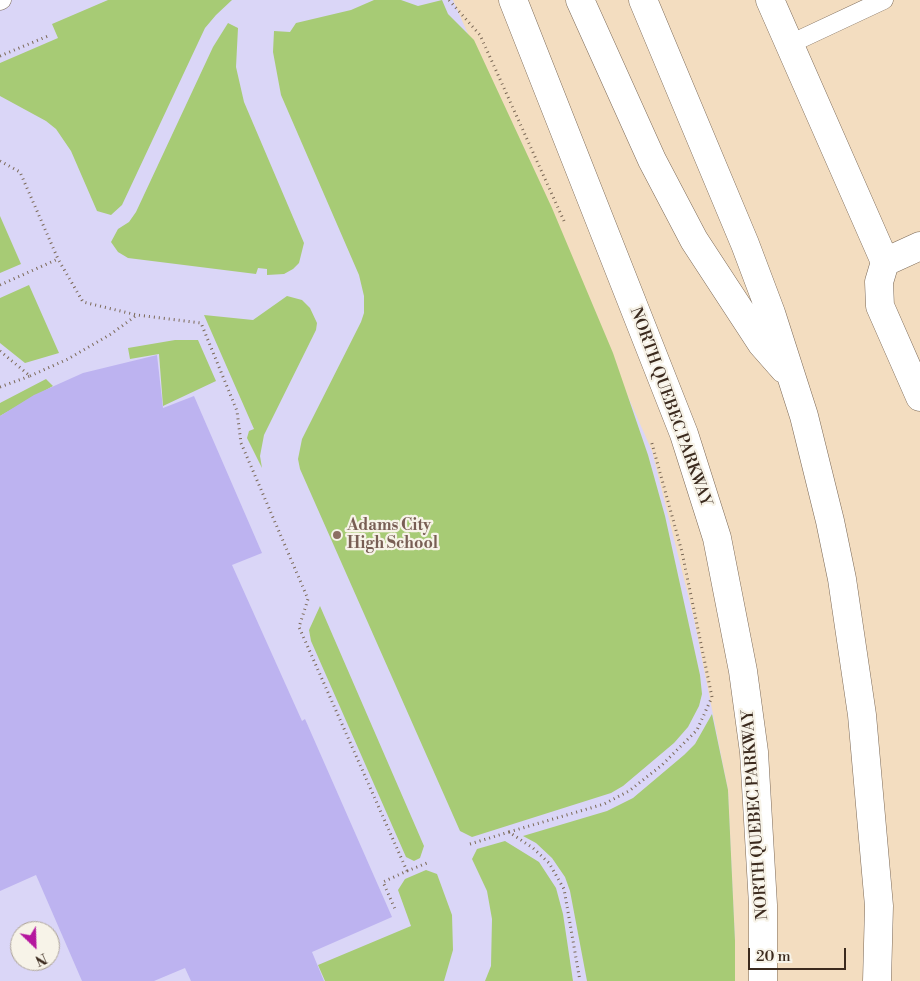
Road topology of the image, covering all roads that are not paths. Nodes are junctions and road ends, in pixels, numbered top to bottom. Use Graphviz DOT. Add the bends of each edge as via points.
graph roads {
  1 [pos="513,0"];
  2 [pos="580,0"];
  3 [pos="643,0"];
  4 [pos="770,0"];
  5 [pos="884,0"];
  6 [pos="790,44"];
  7 [pos="920,246"];
  8 [pos="885,262"];
  9 [pos="793,380"];
  10 [pos="920,397"];
  11 [pos="763,981"];
  12 [pos="877,981"];
  1 -- 11 [label="main road, NORTH QUEBEC PARKWAY" via="684,434 717,538 741,662 754,752 763,905"];
  2 -- 9 [label="main road" via="652,160 694,240 762,344"];
  3 -- 9 [label="main road" via="745,244"];
  4 -- 6 [label="main road"];
  5 -- 6 [label="lane"];
  6 -- 8 [label="main road"];
  7 -- 8 [label="main road"];
  8 -- 10 [label="main road" via="879,282 880,306"];
  9 -- 12 [label="main road" via="842,579 862,715 878,906"];
}
